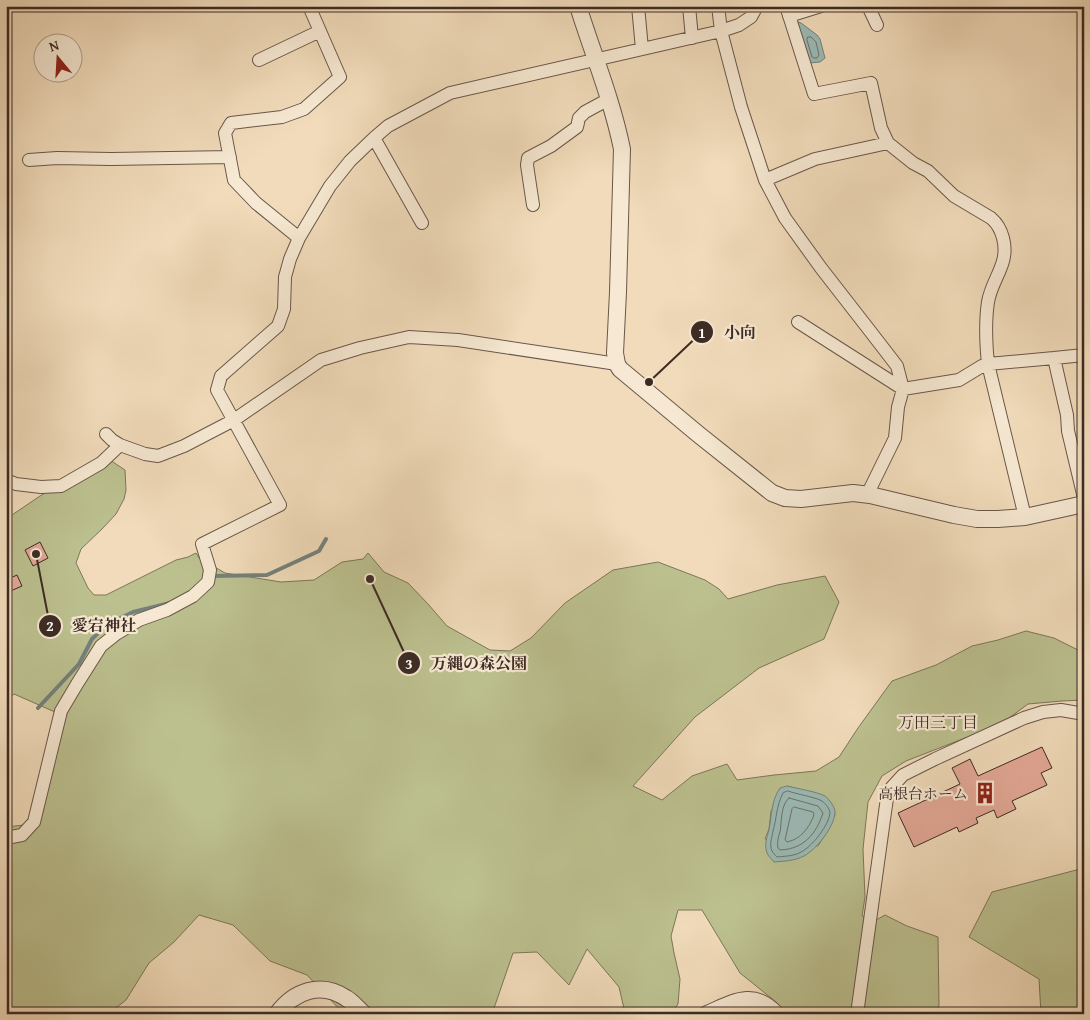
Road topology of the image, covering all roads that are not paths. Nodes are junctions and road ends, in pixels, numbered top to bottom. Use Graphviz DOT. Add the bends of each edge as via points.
graph roads {
  1 [pos="309,6"];
  2 [pos="578,6"];
  3 [pos="638,6"];
  4 [pos="689,6"];
  5 [pos="718,6"];
  6 [pos="757,6"];
  7 [pos="820,6"];
  8 [pos="868,6"];
  9 [pos="788,11"];
  10 [pos="877,25"];
  11 [pos="721,30"];
  12 [pos="320,31"];
  13 [pos="692,38"];
  14 [pos="642,49"];
  15 [pos="596,59"];
  16 [pos="259,60"];
  17 [pos="609,99"];
  18 [pos="374,138"];
  19 [pos="888,143"];
  20 [pos="230,157"];
  21 [pos="29,160"];
  22 [pos="765,180"];
  23 [pos="533,204"];
  24 [pos="422,223"];
  25 [pos="299,238"];
  26 [pos="798,322"];
  27 [pos="1084,355"];
  28 [pos="1054,358"];
  29 [pos="617,364"];
  30 [pos="988,364"];
  31 [pos="903,389"];
  32 [pos="234,420"];
  33 [pos="106,434"];
  34 [pos="120,445"];
  35 [pos="6,480"];
  36 [pos="870,494"];
  37 [pos="1084,498"];
  38 [pos="1084,504"];
  39 [pos="1025,517"];
  40 [pos="1084,714"];
  41 [pos="6,838"];
  42 [pos="277,1014"];
  43 [pos="364,1014"];
  44 [pos="706,1014"];
  45 [pos="776,1014"];
  46 [pos="857,1014"];
  1 -- 12 [label="street"];
  2 -- 15 [label="street"];
  3 -- 14 [label="street"];
  4 -- 13 [label="street"];
  5 -- 11 [label="street"];
  6 -- 11 [label="street" via="751,17 739,25"];
  7 -- 9 [label="street"];
  8 -- 10 [label="street"];
  9 -- 19 [label="street" via="814,94 871,84 881,128"];
  11 -- 13 [label="street"];
  11 -- 22 [label="street"];
  12 -- 16 [label="street"];
  12 -- 20 [label="street" via="340,77 304,109 282,117 231,123 225,133"];
  13 -- 14 [label="street"];
  14 -- 15 [label="street"];
  15 -- 17 [label="street"];
  15 -- 18 [label="street" via="450,93 388,126"];
  17 -- 23 [label="street" via="585,112 576,127 551,146 528,158 526,165"];
  17 -- 29 [label="street" via="622,149"];
  18 -- 24 [label="street"];
  18 -- 25 [label="street" via="330,186"];
  19 -- 22 [label="street" via="815,159"];
  19 -- 30 [label="street" via="928,171 954,196 991,218 1002,233 1006,252 988,299 986,315"];
  20 -- 21 [label="street"];
  20 -- 25 [label="street" via="234,180 256,203"];
  22 -- 31 [label="street" via="785,218 820,268 897,366"];
  25 -- 32 [label="street" via="285,277 284,310 278,326 221,376 217,390"];
  26 -- 31 [label="street"];
  27 -- 28 [label="street"];
  28 -- 30 [label="street"];
  28 -- 37 [label="street"];
  29 -- 32 [label="street" via="458,340 409,337 321,360"];
  29 -- 36 [label="street" via="772,493 801,499"];
  30 -- 31 [label="street" via="959,380"];
  30 -- 39 [label="street"];
  31 -- 36 [label="street" via="895,438"];
  32 -- 34 [label="street" via="158,456"];
  32 -- 41 [label="street" via="280,505 202,544 210,570 208,582 193,596 139,620 101,646 61,711 34,822 22,835"];
  33 -- 34 [label="street"];
  34 -- 35 [label="street" via="101,463 61,486 41,487"];
  36 -- 39 [label="street" via="977,519"];
  38 -- 39 [label="street"];
  40 -- 46 [label="street" via="1061,710 1024,718 935,758 903,775 892,787 887,798"];
  42 -- 43 [label="street" via="289,1000 314,990 333,991"];
  44 -- 45 [label="street" via="747,999 760,1000"];
}
